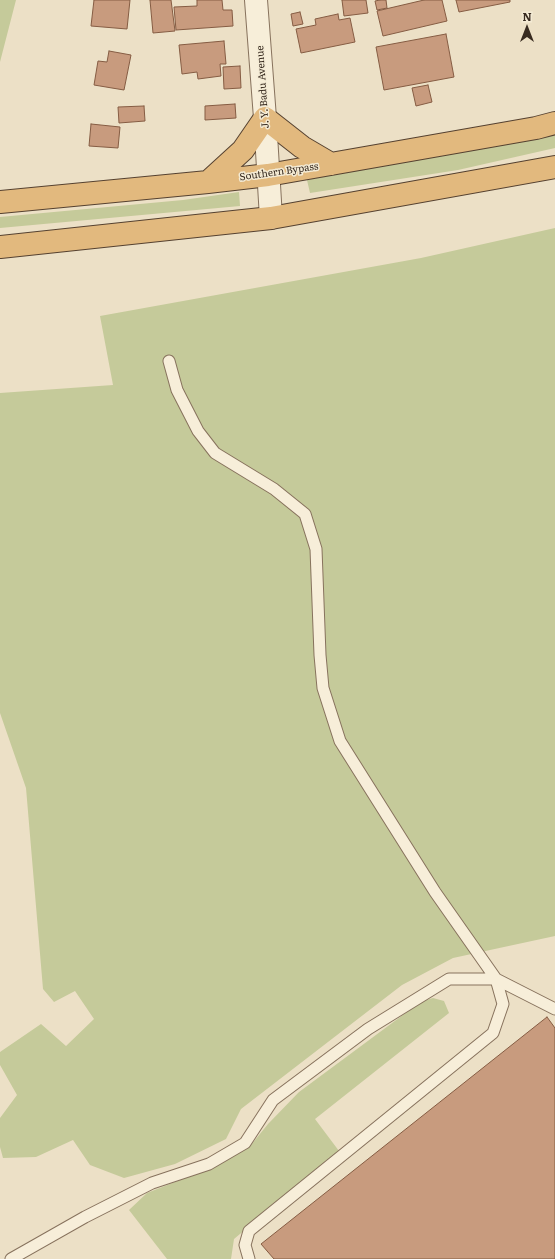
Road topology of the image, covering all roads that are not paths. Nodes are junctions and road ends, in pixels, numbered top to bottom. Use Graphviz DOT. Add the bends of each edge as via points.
graph roads {
  1 [pos="256,0"];
  2 [pos="265,118"];
  3 [pos="555,123"];
  4 [pos="331,164"];
  5 [pos="555,167"];
  6 [pos="268,175"];
  7 [pos="208,182"];
  8 [pos="0,202"];
  9 [pos="271,218"];
  10 [pos="0,247"];
  11 [pos="169,361"];
  12 [pos="496,979"];
  13 [pos="555,1009"];
  14 [pos="11,1259"];
  15 [pos="248,1259"];
  1 -- 2 [label="street, J. Y. Badu Avenue"];
  2 -- 4 [label="highway" via="302,147"];
  2 -- 6 [label="street, J. Y. Badu Avenue"];
  2 -- 7 [label="highway" via="243,150"];
  3 -- 4 [label="highway, Southern Bypass"];
  4 -- 6 [label="highway, Southern Bypass"];
  5 -- 9 [label="highway"];
  6 -- 7 [label="highway, Southern Bypass"];
  6 -- 9 [label="street, J. Y. Badu Avenue"];
  7 -- 8 [label="highway, Southern Bypass"];
  9 -- 10 [label="highway"];
  11 -- 12 [label="lane" via="177,390 198,431 215,453 274,489 305,514 316,549 320,655 324,688 340,740 434,892"];
  12 -- 13 [label="lane"];
  12 -- 14 [label="lane" via="449,979 368,1029 273,1100 245,1143 210,1164 152,1183"];
  12 -- 15 [label="lane" via="503,1004 493,1033 249,1232 245,1245"];
}
